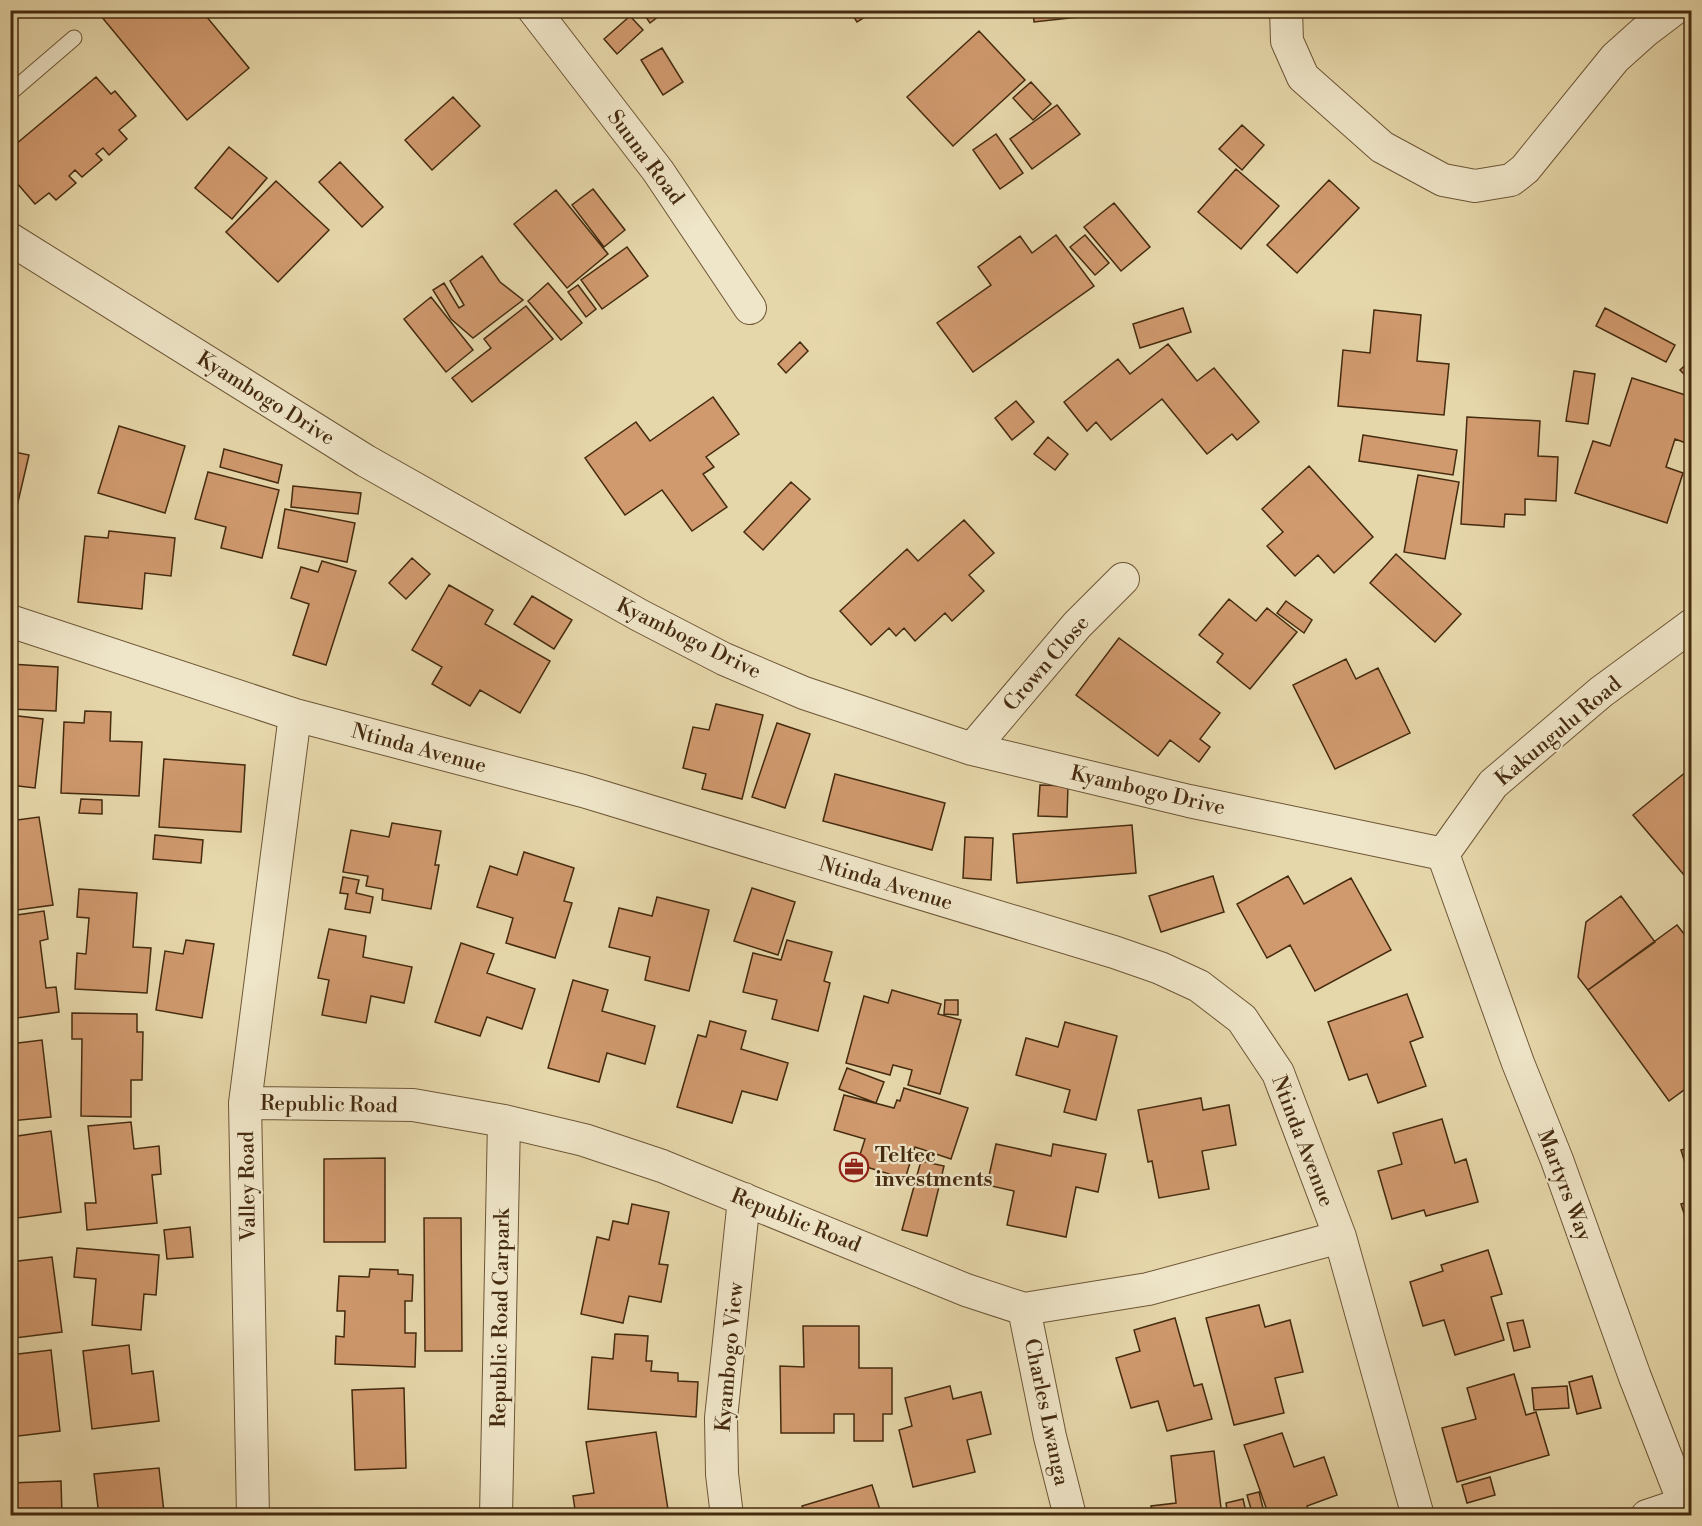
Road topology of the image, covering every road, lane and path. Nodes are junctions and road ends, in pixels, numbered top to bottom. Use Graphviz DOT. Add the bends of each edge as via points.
graph roads {
  1 [pos="534,10"];
  2 [pos="1286,10"];
  3 [pos="1673,10"];
  4 [pos="74,38"];
  5 [pos="10,93"];
  6 [pos="10,239"];
  7 [pos="750,308"];
  8 [pos="1123,579"];
  9 [pos="10,621"];
  10 [pos="1692,625"];
  11 [pos="295,715"];
  12 [pos="972,748"];
  13 [pos="1443,854"];
  14 [pos="246,1103"];
  15 [pos="504,1121"];
  16 [pos="744,1199"];
  17 [pos="1340,1237"];
  18 [pos="1024,1309"];
  19 [pos="1687,1507"];
  20 [pos="254,1515"];
  21 [pos="496,1515"];
  22 [pos="727,1515"];
  23 [pos="1070,1515"];
  24 [pos="1418,1515"];
  25 [pos="1647,1515"];
  1 -- 7 [label="street, Suuna Road" via="658,171"];
  2 -- 3 [label="street" via="1287,41 1303,77 1382,147 1443,180 1475,186 1511,180 1525,169 1615,58"];
  4 -- 5 [label="lane"];
  6 -- 12 [label="street, Kyambogo Drive" via="366,461 639,615 724,659 804,693"];
  8 -- 12 [label="street, Crown Close"];
  9 -- 11 [label="street, Ntinda Avenue"];
  10 -- 13 [label="street, Kakungulu Road" via="1601,692 1493,784"];
  11 -- 14 [label="street, Valley Road"];
  11 -- 17 [label="street, Ntinda Avenue" via="583,791 1114,952 1199,986 1242,1019 1278,1073"];
  12 -- 13 [label="street, Kyambogo Drive" via="1189,801"];
  13 -- 19 [label="street, Martyrs Way" via="1635,1377"];
  14 -- 15 [label="street, Republic Road" via="413,1105"];
  14 -- 20 [label="street, Valley Road"];
  15 -- 16 [label="street, Republic Road" via="584,1140"];
  15 -- 21 [label="street, Republic Road Carpark"];
  16 -- 18 [label="street, Republic Road" via="966,1290"];
  16 -- 22 [label="street, Kyambogo View" via="721,1418"];
  17 -- 18 [label="street, Republic Road" via="1148,1289"];
  17 -- 24 [label="street, Ntinda Avenue"];
  18 -- 23 [label="street, Charles Lwanga"];
  19 -- 25 [label="street"];
}
